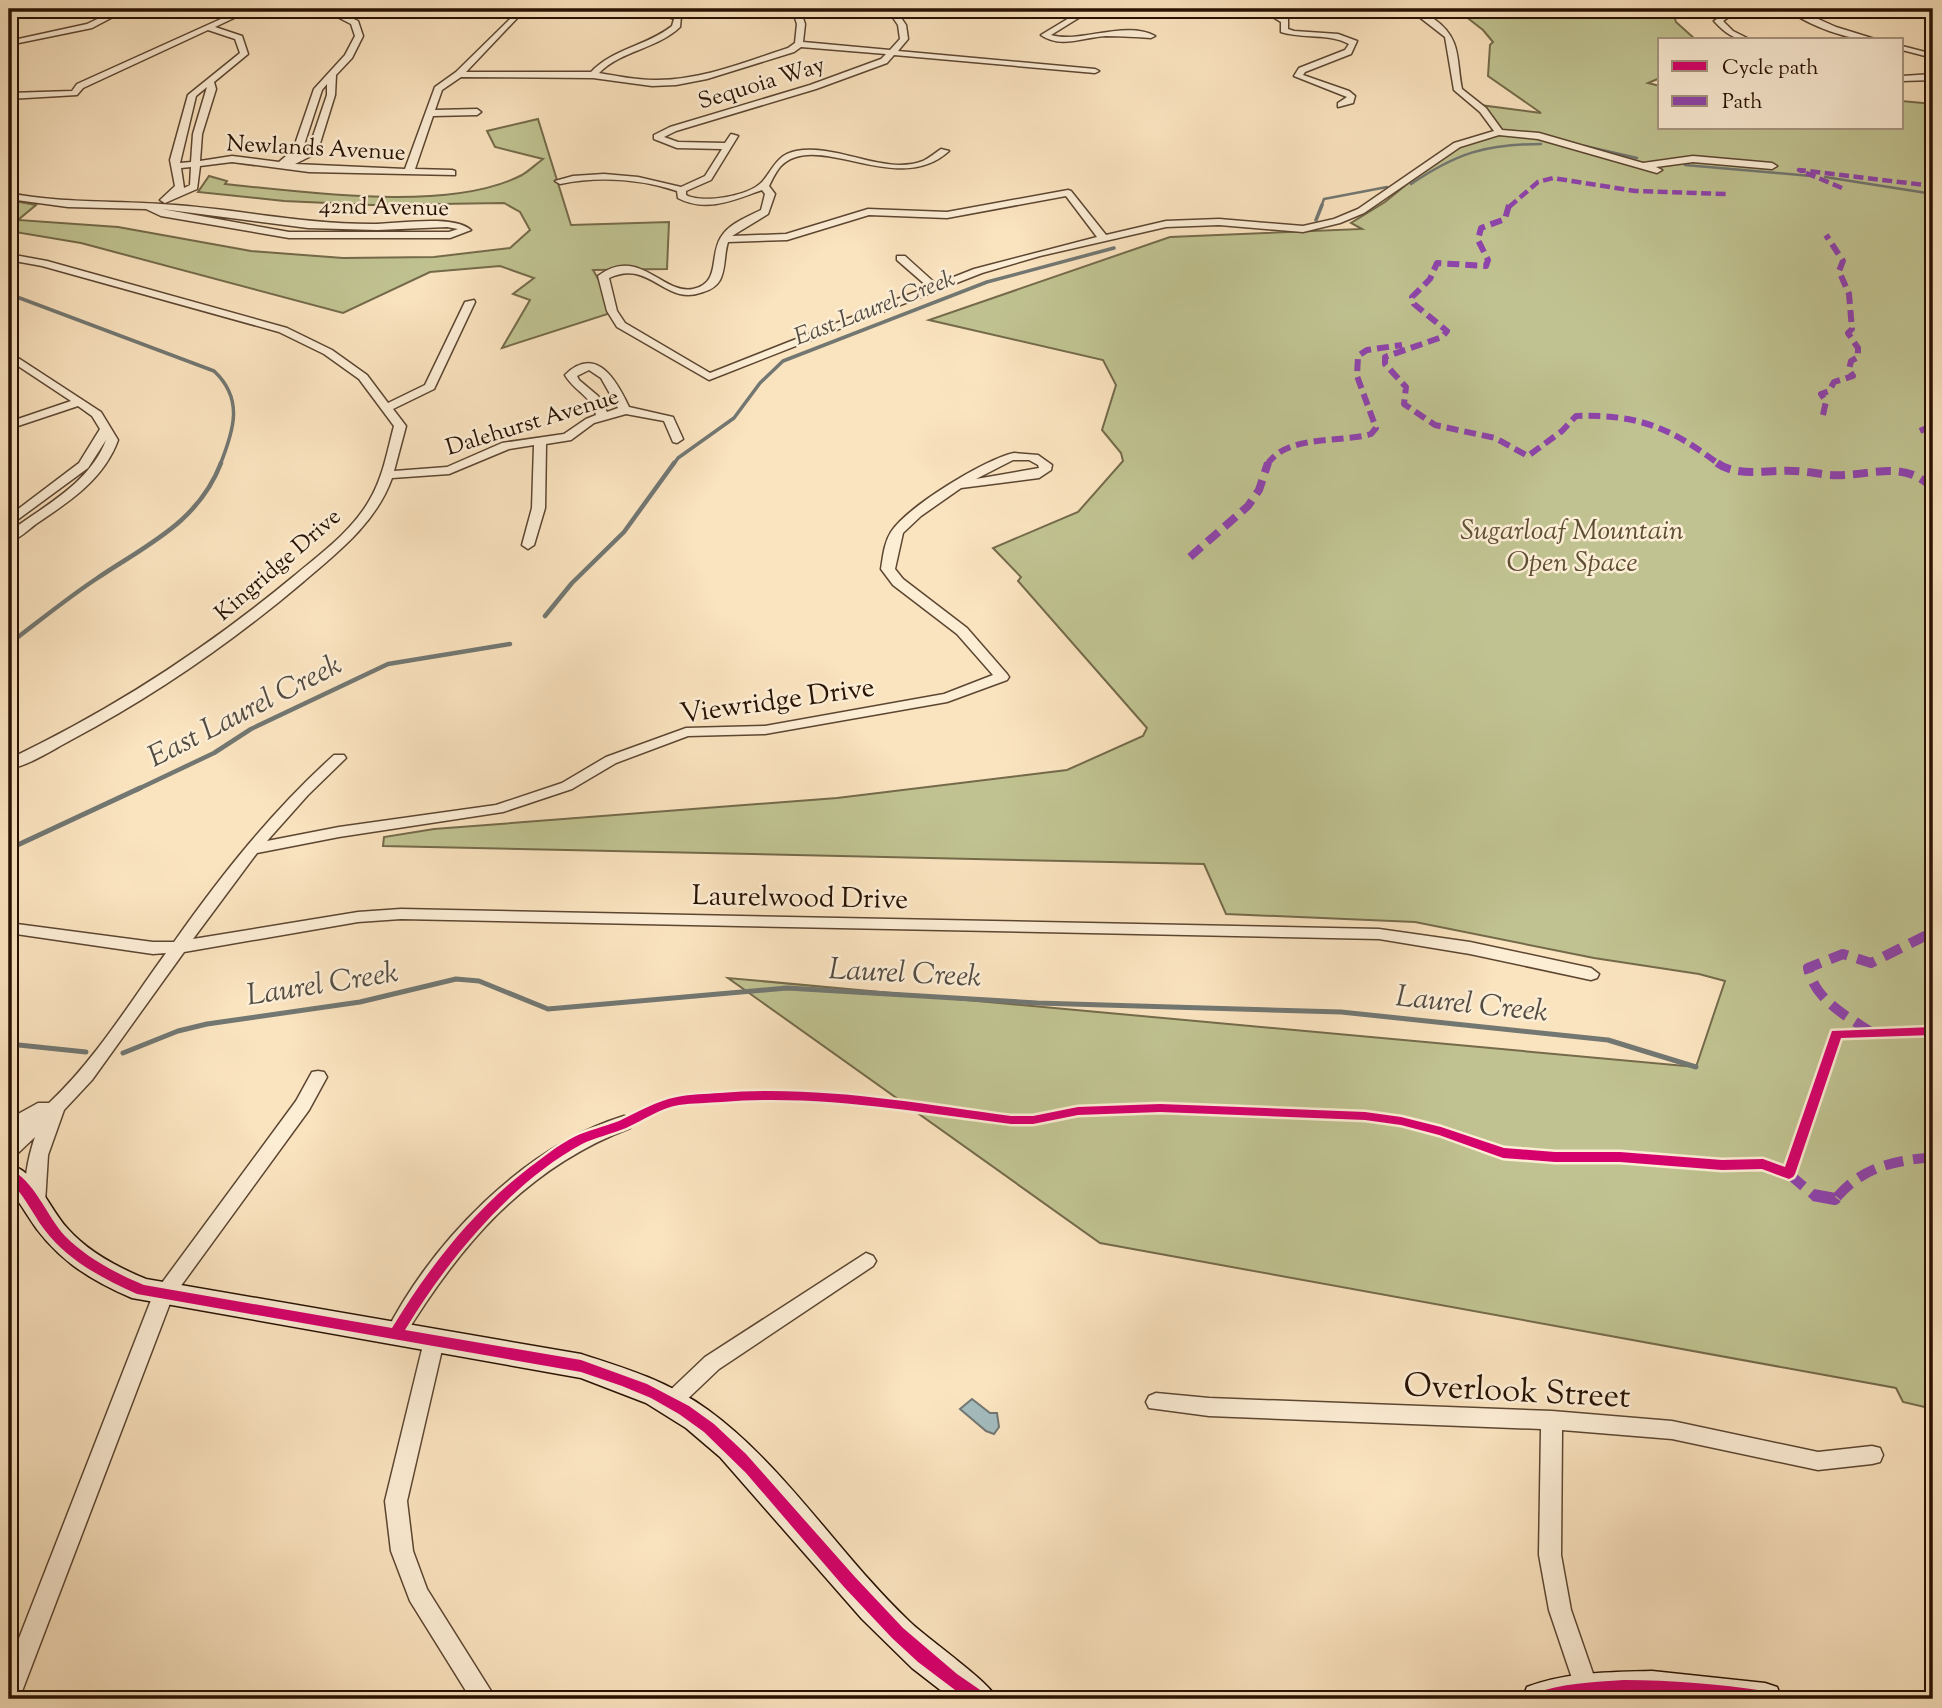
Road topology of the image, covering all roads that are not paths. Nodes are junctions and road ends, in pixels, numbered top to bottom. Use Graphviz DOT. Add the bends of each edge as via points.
graph roads {
  1 [pos="42,9"];
  2 [pos="124,9"];
  3 [pos="248,9"];
  4 [pos="326,9"];
  5 [pos="511,9"];
  6 [pos="654,9"];
  7 [pos="796,9"];
  8 [pos="891,9"];
  9 [pos="1089,9"];
  10 [pos="1257,9"];
  11 [pos="1413,9"];
  12 [pos="1737,9"];
  13 [pos="1790,9"];
  14 [pos="1918,9"];
  15 [pos="1933,12"];
  16 [pos="9,14"];
  17 [pos="209,28"];
  18 [pos="1151,36"];
  19 [pos="1742,38"];
  20 [pos="1867,38"];
  21 [pos="9,43"];
  22 [pos="799,44"];
  23 [pos="1904,49"];
  24 [pos="894,52"];
  25 [pos="1933,56"];
  26 [pos="1095,71"];
  27 [pos="459,74"];
  28 [pos="593,75"];
  29 [pos="332,76"];
  30 [pos="1933,77"];
  31 [pos="1904,79"];
  32 [pos="1914,79"];
  33 [pos="210,81"];
  34 [pos="1933,83"];
  35 [pos="9,96"];
  36 [pos="1341,106"];
  37 [pos="477,112"];
  38 [pos="430,113"];
  39 [pos="1499,132"];
  40 [pos="734,136"];
  41 [pos="726,146"];
  42 [pos="944,151"];
  43 [pos="196,163"];
  44 [pos="282,165"];
  45 [pos="179,166"];
  46 [pos="1772,166"];
  47 [pos="409,172"];
  48 [pos="452,173"];
  49 [pos="560,181"];
  50 [pos="682,190"];
  51 [pos="767,190"];
  52 [pos="9,196"];
  53 [pos="165,200"];
  54 [pos="148,206"];
  55 [pos="1103,238"];
  56 [pos="725,239"];
  57 [pos="9,257"];
  58 [pos="901,258"];
  59 [pos="935,288"];
  60 [pos="470,302"];
  61 [pos="9,355"];
  62 [pos="80,402"];
  63 [pos="388,407"];
  64 [pos="625,410"];
  65 [pos="602,417"];
  66 [pos="9,426"];
  67 [pos="106,428"];
  68 [pos="677,439"];
  69 [pos="540,443"];
  70 [pos="386,475"];
  71 [pos="959,485"];
  72 [pos="9,522"];
  73 [pos="9,538"];
  74 [pos="528,545"];
  75 [pos="339,758"];
  76 [pos="9,765"];
  77 [pos="256,848"];
  78 [pos="9,928"];
  79 [pos="178,947"];
  80 [pos="1591,974"];
  81 [pos="318,1077"];
  82 [pos="70,1092"];
  83 [pos="624,1123"];
  84 [pos="9,1127"];
  85 [pos="9,1150"];
  86 [pos="9,1174"];
  87 [pos="35,1203"];
  88 [pos="866,1261"];
  89 [pos="163,1295"];
  90 [pos="395,1334"];
  91 [pos="434,1341"];
  92 [pos="671,1402"];
  93 [pos="1156,1402"];
  94 [pos="1552,1420"];
  95 [pos="1872,1455"];
  96 [pos="1587,1691"];
  97 [pos="9,1695"];
  98 [pos="484,1699"];
  99 [pos="980,1699"];
  100 [pos="1539,1699"];
  101 [pos="1765,1699"];
  1 -- 16 [label="street"];
  2 -- 21 [label="street" via="89,26"];
  3 -- 17 [label="street"];
  4 -- 29 [label="street" via="359,29 349,56"];
  5 -- 27 [label="street" via="517,14 514,19"];
  6 -- 28 [label="street" via="678,18 676,27 607,59"];
  7 -- 22 [label="street" via="801,24"];
  8 -- 24 [label="street" via="902,25 904,39"];
  9 -- 18 [label="street" via="1045,35 1065,40 1099,34"];
  10 -- 36 [label="street" via="1281,16 1284,30 1292,33 1339,37 1354,43 1348,52 1302,70 1298,76 1351,96"];
  11 -- 39 [label="street" via="1446,30 1455,49 1458,90 1483,110"];
  12 -- 19 [label="street" via="1718,21"];
  13 -- 20 [label="street"];
  14 -- 15 [label="street"];
  17 -- 33 [label="street" via="239,38 244,47 236,62"];
  17 -- 35 [label="street" via="80,86 74,93"];
  22 -- 24 [label="street"];
  22 -- 28 [label="street" via="782,55 690,80 652,83"];
  23 -- 25 [label="street"];
  24 -- 26 [label="street"];
  24 -- 41 [label="street, Sequoia Way" via="884,61 839,78 657,137 677,145"];
  27 -- 28 [label="street"];
  27 -- 38 [label="street" via="438,89"];
  29 -- 44 [label="street" via="317,91 297,151"];
  29 -- 44 [label="street" via="331,95 312,153"];
  30 -- 32 [label="street"];
  31 -- 32 [label="street"];
  32 -- 34 [label="street"];
  33 -- 43 [label="street" via="212,89 195,144"];
  33 -- 45 [label="street" via="192,95 175,160"];
  37 -- 38 [label="street"];
  38 -- 47 [label="street"];
  39 -- 46 [label="street" via="1539,136 1640,167 1681,160"];
  39 -- 55 [label="street" via="1457,145 1361,211 1314,228 1175,223"];
  40 -- 41 [label="street"];
  41 -- 50 [label="street" via="708,178"];
  42 -- 51 [label="street" via="929,165 908,168 834,155 800,156 780,163"];
  43 -- 44 [label="street, Newlands Avenue" via="232,159"];
  43 -- 45 [label="street, Newlands Avenue"];
  43 -- 53 [label="street" via="199,172 194,187"];
  44 -- 47 [label="street, Newlands Avenue"];
  45 -- 53 [label="street" via="180,187"];
  47 -- 48 [label="street, Newlands Avenue"];
  49 -- 50 [label="street" via="588,177 647,180"];
  50 -- 51 [label="street" via="686,199 708,203"];
  51 -- 56 [label="street" via="765,212 738,226"];
  52 -- 54 [label="street, 42nd Avenue"];
  53 -- 54 [label="street"];
  54 -- 54 [label="street, 42nd Avenue" via="161,213 289,235 450,235 466,230 447,224 308,225"];
  55 -- 56 [label="street" via="1068,194 947,215 869,212 787,237"];
  55 -- 59 [label="street" via="978,271"];
  56 -- 59 [label="street" via="717,278 709,287 674,291 641,269 619,268 603,276 612,311 621,325 709,377"];
  57 -- 63 [label="street, Kingridge Drive" via="283,330 328,352 363,377"];
  58 -- 59 [label="street"];
  60 -- 63 [label="street" via="430,387"];
  61 -- 62 [label="street"];
  62 -- 66 [label="street"];
  62 -- 67 [label="street" via="97,414"];
  63 -- 70 [label="street, Kingridge Drive" via="400,426"];
  64 -- 65 [label="street, Dalehurst Avenue"];
  64 -- 65 [label="street" via="607,374 600,369 577,369 571,374 573,381 597,400"];
  64 -- 68 [label="street, Dalehurst Avenue" via="668,419"];
  65 -- 69 [label="street, Dalehurst Avenue" via="567,437"];
  67 -- 72 [label="street" via="84,465"];
  67 -- 73 [label="street" via="112,440 103,463"];
  69 -- 70 [label="street, Dalehurst Avenue" via="506,446 449,470"];
  69 -- 74 [label="street" via="537,516"];
  70 -- 76 [label="street, Kingridge Drive" via="375,501 349,536 266,607 153,689"];
  71 -- 71 [label="street, Viewridge Drive" via="1010,457 1024,456 1046,464 1039,474"];
  71 -- 77 [label="street, Viewridge Drive" via="897,532 888,569 898,582 962,631 1002,677 947,698 765,730 687,732 611,760 567,786 498,809"];
  75 -- 77 [label="street" via="302,790"];
  77 -- 79 [label="street"];
  78 -- 79 [label="street, Laurelwood Drive"];
  79 -- 80 [label="street, Laurelwood Drive" via="401,914 1273,930 1425,939"];
  79 -- 82 [label="street"];
  81 -- 89 [label="street" via="303,1105"];
  82 -- 84 [label="street"];
  82 -- 85 [label="street"];
  82 -- 87 [label="street" via="41,1143"];
  83 -- 90 [label="street" via="575,1142 496,1205 464,1237"];
  86 -- 87 [label="main road"];
  87 -- 89 [label="main road" via="59,1240 77,1255 119,1280"];
  88 -- 92 [label="street" via="712,1363"];
  89 -- 90 [label="main road"];
  89 -- 97 [label="street"];
  90 -- 91 [label="main road"];
  91 -- 92 [label="main road" via="581,1366"];
  91 -- 98 [label="street" via="396,1501 402,1551 418,1594"];
  92 -- 99 [label="main road" via="742,1459 918,1654"];
  93 -- 94 [label="street, Overlook Street"];
  94 -- 95 [label="street, Overlook Street" via="1672,1430 1818,1461"];
  94 -- 96 [label="street" via="1550,1555 1560,1610"];
  96 -- 100 [label="main road"];
  96 -- 101 [label="main road" via="1663,1687"];
}
